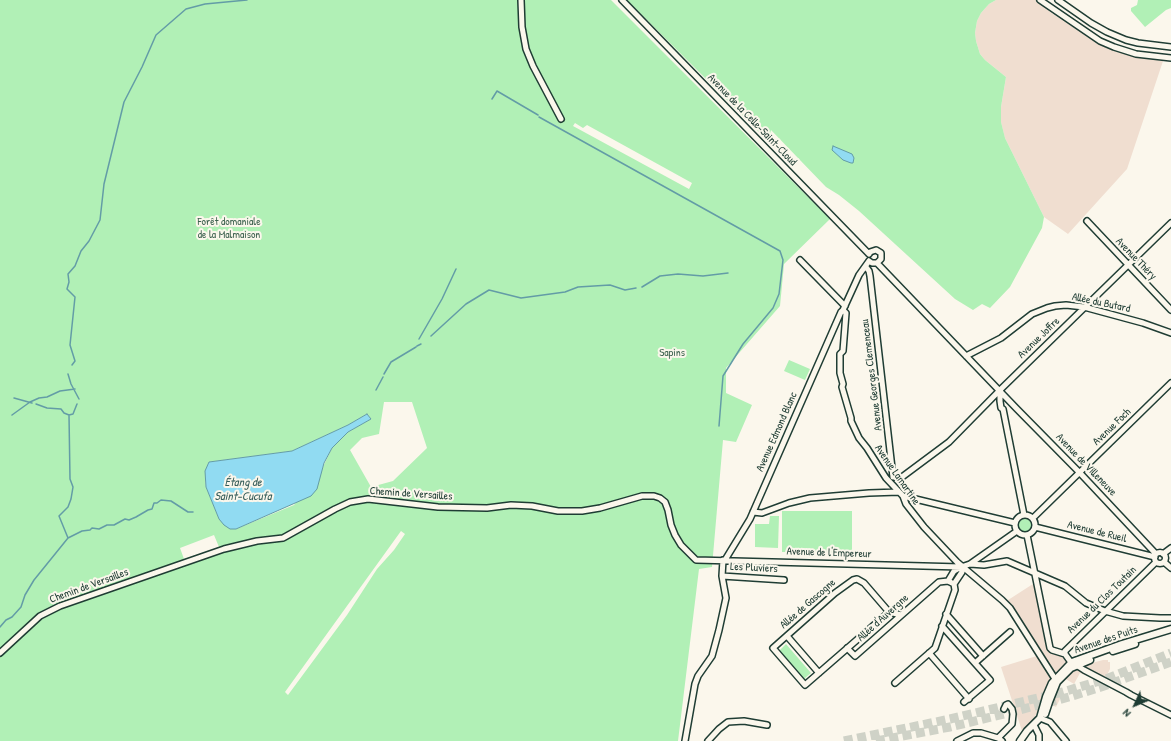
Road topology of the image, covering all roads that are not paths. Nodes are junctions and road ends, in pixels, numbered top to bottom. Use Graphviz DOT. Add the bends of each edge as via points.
graph roads {
  1 [pos="522,0"];
  2 [pos="622,0"];
  3 [pos="1040,0"];
  4 [pos="1058,0"];
  5 [pos="1171,47"];
  6 [pos="1171,58"];
  7 [pos="561,119"];
  8 [pos="1086,221"];
  9 [pos="1171,223"];
  10 [pos="869,254"];
  11 [pos="800,260"];
  12 [pos="869,261"];
  13 [pos="877,263"];
  14 [pos="1128,265"];
  15 [pos="866,267"];
  16 [pos="1084,307"];
  17 [pos="844,308"];
  18 [pos="1171,310"];
  19 [pos="834,328"];
  20 [pos="844,333"];
  21 [pos="1171,333"];
  22 [pos="966,356"];
  23 [pos="1171,383"];
  24 [pos="1000,391"];
  25 [pos="1009,401"];
  26 [pos="1003,409"];
  27 [pos="1080,473"];
  28 [pos="892,479"];
  29 [pos="899,492"];
  30 [pos="903,496"];
  31 [pos="753,512"];
  32 [pos="1024,515"];
  33 [pos="1033,518"];
  34 [pos="1015,522"];
  35 [pos="1035,527"];
  36 [pos="1017,531"];
  37 [pos="1027,535"];
  38 [pos="1171,548"];
  39 [pos="1156,558"];
  40 [pos="1164,558"];
  41 [pos="696,560"];
  42 [pos="724,560"];
  43 [pos="1171,560"];
  44 [pos="970,564"];
  45 [pos="961,566"];
  46 [pos="1171,568"];
  47 [pos="1033,569"];
  48 [pos="722,576"];
  49 [pos="784,580"];
  50 [pos="948,581"];
  51 [pos="954,587"];
  52 [pos="961,592"];
  53 [pos="1105,611"];
  54 [pos="889,612"];
  55 [pos="946,614"];
  56 [pos="901,615"];
  57 [pos="1171,618"];
  58 [pos="942,626"];
  59 [pos="1171,629"];
  60 [pos="1010,632"];
  61 [pos="1171,632"];
  62 [pos="786,636"];
  63 [pos="1133,643"];
  64 [pos="848,648"];
  65 [pos="0,653"];
  66 [pos="928,653"];
  67 [pos="1065,654"];
  68 [pos="983,656"];
  69 [pos="975,663"];
  70 [pos="1074,664"];
  71 [pos="819,673"];
  72 [pos="1056,680"];
  73 [pos="895,683"];
  74 [pos="1004,709"];
  75 [pos="1171,715"];
  76 [pos="1042,718"];
  77 [pos="768,725"];
  78 [pos="1035,727"];
  79 [pos="1000,740"];
  80 [pos="685,741"];
  81 [pos="708,741"];
  82 [pos="957,741"];
  83 [pos="1020,741"];
  84 [pos="1039,741"];
  85 [pos="1066,741"];
  1 -- 7 [label="street" via="522,27 526,49"];
  2 -- 10 [label="street, Avenue de la Celle-Saint-Cloud"];
  3 -- 6 [label="street" via="1114,48 1136,54"];
  4 -- 5 [label="street" via="1091,23 1126,40"];
  8 -- 14 [label="street, Avenue Théry"];
  9 -- 14 [label="street, Avenue Joffre"];
  10 -- 12 [label="street"];
  10 -- 13 [label="street, Avenue de la Celle-Saint-Cloud" via="876,250 881,253 882,259"];
  11 -- 17 [label="street"];
  12 -- 13 [label="street"];
  12 -- 15 [label="street, Avenue Edmond Blanc"];
  13 -- 22 [label="street"];
  14 -- 16 [label="street, Avenue Joffre"];
  14 -- 18 [label="street, Avenue Théry"];
  15 -- 17 [label="street, Avenue Edmond Blanc" via="859,275"];
  15 -- 28 [label="street, Avenue Georges Clemenceau" via="870,276"];
  16 -- 21 [label="street, Allée du Butard"];
  16 -- 22 [label="street, Allée du Butard" via="1066,305 1032,314 1001,338"];
  16 -- 24 [label="street, Avenue Joffre"];
  17 -- 19 [label="street, Avenue Edmond Blanc"];
  17 -- 20 [label="street, Avenue Lamartine"];
  19 -- 20 [label="street"];
  19 -- 31 [label="street, Avenue Edmond Blanc"];
  20 -- 28 [label="street, Avenue Lamartine" via="840,373 850,421 886,478"];
  22 -- 24 [label="street"];
  23 -- 27 [label="street, Avenue Foch"];
  24 -- 25 [label="street, Avenue de Villeneuve"];
  24 -- 26 [label="street"];
  24 -- 28 [label="street, Avenue Joffre" via="949,442 902,477"];
  25 -- 26 [label="street"];
  25 -- 27 [label="street, Avenue de Villeneuve"];
  26 -- 32 [label="street"];
  27 -- 33 [label="street, Avenue Foch"];
  27 -- 39 [label="street, Avenue de Villeneuve"];
  28 -- 29 [label="street, Avenue Lamartine"];
  29 -- 30 [label="street, Avenue Lamartine"];
  29 -- 31 [label="street" via="810,498 762,513"];
  30 -- 34 [label="street"];
  30 -- 45 [label="street, Avenue Lamartine" via="914,516"];
  31 -- 42 [label="street, Avenue Edmond Blanc"];
  32 -- 33 [label="street"];
  32 -- 34 [label="street" via="1019,516"];
  33 -- 35 [label="street"];
  34 -- 36 [label="street"];
  35 -- 37 [label="street" via="1033,532"];
  35 -- 39 [label="street, Avenue de Rueil"];
  36 -- 37 [label="street"];
  36 -- 44 [label="street"];
  37 -- 47 [label="street"];
  38 -- 40 [label="street"];
  39 -- 40 [label="street" via="1160,553"];
  39 -- 40 [label="street" via="1160,564"];
  39 -- 53 [label="street, Avenue du Clos Toutain"];
  40 -- 43 [label="street"];
  40 -- 46 [label="street"];
  41 -- 42 [label="street, Avenue de l'Empereur"];
  41 -- 65 [label="street, Chemin de Versailles" via="675,535 665,502 654,496 642,496 582,511 512,505 488,508 438,507 368,499 350,502 283,538 224,549 60,606 40,616"];
  42 -- 45 [label="street, Avenue de l'Empereur"];
  42 -- 48 [label="street"];
  44 -- 45 [label="street, Avenue de l'Empereur"];
  44 -- 47 [label="street" via="984,565 1007,561"];
  45 -- 50 [label="street" via="954,571"];
  45 -- 51 [label="street" via="962,572"];
  45 -- 72 [label="street, Avenue Lamartine" via="1010,608"];
  47 -- 53 [label="street" via="1065,586 1086,603"];
  47 -- 67 [label="street" via="1050,648"];
  48 -- 49 [label="street, Les Pluviers"];
  48 -- 80 [label="street" via="726,598 719,630 712,656 695,684"];
  50 -- 51 [label="street"];
  50 -- 56 [label="street, Allée d'Auvergne" via="939,582"];
  51 -- 52 [label="street"];
  51 -- 55 [label="street"];
  53 -- 57 [label="street" via="1128,617"];
  53 -- 67 [label="street, Avenue du Clos Toutain" via="1065,651"];
  54 -- 56 [label="street"];
  54 -- 62 [label="street, Allée de Gascogne" via="864,583 857,579 849,582"];
  54 -- 64 [label="street"];
  55 -- 58 [label="street"];
  55 -- 68 [label="street"];
  56 -- 64 [label="street, Allée d'Auvergne" via="855,656"];
  58 -- 66 [label="street" via="935,648"];
  58 -- 69 [label="street"];
  59 -- 63 [label="street, Avenue des Puits"];
  60 -- 68 [label="street"];
  61 -- 63 [label="street, Avenue des Puits"];
  62 -- 71 [label="street"];
  62 -- 71 [label="street, Allée de Gascogne" via="773,648 805,685"];
  63 -- 70 [label="street, Avenue des Puits"];
  64 -- 71 [label="street"];
  66 -- 69 [label="street" via="966,701 990,680"];
  66 -- 73 [label="street"];
  67 -- 70 [label="street"];
  68 -- 69 [label="street"];
  70 -- 72 [label="street, Avenue des Puits"];
  70 -- 75 [label="street"];
  72 -- 76 [label="street, Avenue des Puits"];
  74 -- 79 [label="street" via="1008,704 1012,709 1012,724"];
  76 -- 78 [label="street, Avenue des Puits"];
  76 -- 85 [label="street" via="1050,722"];
  77 -- 81 [label="street" via="730,721"];
  78 -- 83 [label="street, Avenue des Puits"];
  78 -- 84 [label="street"];
  79 -- 82 [label="street" via="981,733 973,733"];
}
